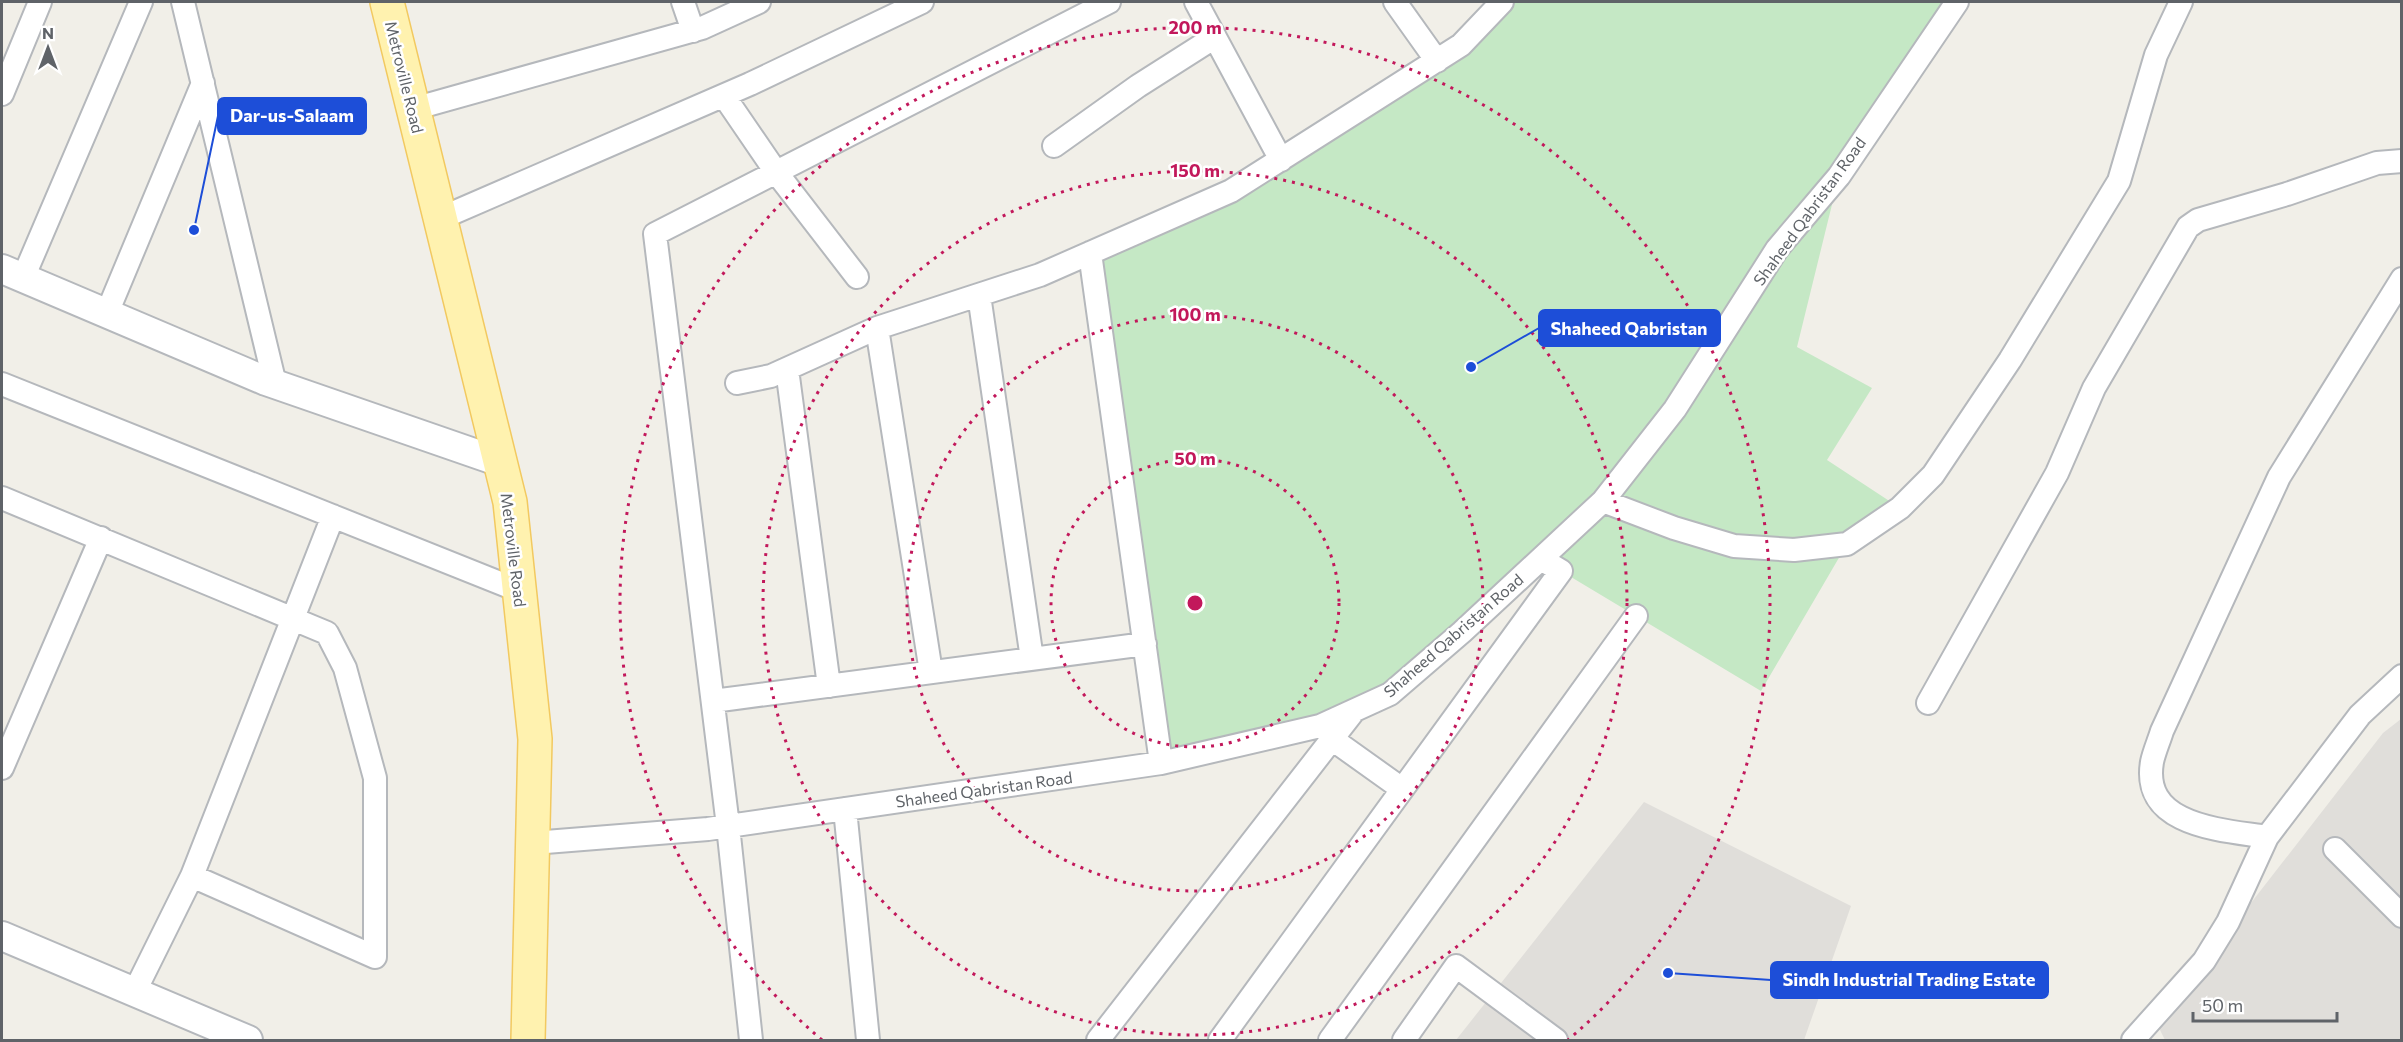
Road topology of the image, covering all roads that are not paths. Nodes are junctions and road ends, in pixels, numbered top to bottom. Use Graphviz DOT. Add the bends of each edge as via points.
graph roads {
  1 [pos="40,2"];
  2 [pos="141,2"];
  3 [pos="183,2"];
  4 [pos="387,2"];
  5 [pos="683,2"];
  6 [pos="759,2"];
  7 [pos="922,2"];
  8 [pos="1109,2"];
  9 [pos="1196,2"];
  10 [pos="1395,2"];
  11 [pos="1502,2"];
  12 [pos="1957,2"];
  13 [pos="2181,2"];
  14 [pos="693,31"];
  15 [pos="1215,37"];
  16 [pos="1437,60"];
  17 [pos="202,83"];
  18 [pos="2,93"];
  19 [pos="724,96"];
  20 [pos="413,109"];
  21 [pos="1054,146"];
  22 [pos="1281,160"];
  23 [pos="2402,161"];
  24 [pos="776,172"];
  25 [pos="439,219"];
  26 [pos="1090,253"];
  27 [pos="12,274"];
  28 [pos="857,277"];
  29 [pos="2402,279"];
  30 [pos="980,295"];
  31 [pos="107,313"];
  32 [pos="877,328"];
  33 [pos="787,369"];
  34 [pos="737,383"];
  35 [pos="2,384"];
  36 [pos="275,384"];
  37 [pos="500,462"];
  38 [pos="2,499"];
  39 [pos="1604,501"];
  40 [pos="333,516"];
  41 [pos="100,538"];
  42 [pos="1541,559"];
  43 [pos="520,591"];
  44 [pos="1636,616"];
  45 [pos="294,619"];
  46 [pos="1144,644"];
  47 [pos="1032,659"];
  48 [pos="932,672"];
  49 [pos="2402,676"];
  50 [pos="830,686"];
  51 [pos="713,701"];
  52 [pos="1928,703"];
  53 [pos="1355,710"];
  54 [pos="1332,739"];
  55 [pos="1161,763"];
  56 [pos="2,768"];
  57 [pos="1402,789"];
  58 [pos="845,809"];
  59 [pos="728,825"];
  60 [pos="2267,837"];
  61 [pos="533,843"];
  62 [pos="2335,849"];
  63 [pos="192,876"];
  64 [pos="2402,916"];
  65 [pos="2,936"];
  66 [pos="134,993"];
  67 [pos="248,1041"];
  68 [pos="528,1041"];
  69 [pos="751,1041"];
  70 [pos="868,1041"];
  71 [pos="1098,1041"];
  72 [pos="1220,1041"];
  73 [pos="1330,1041"];
  74 [pos="1404,1041"];
  75 [pos="1556,1041"];
  76 [pos="2133,1041"];
  1 -- 18 [label="street"];
  2 -- 27 [label="street"];
  3 -- 17 [label="street"];
  4 -- 20 [label="main road, Metroville Road"];
  5 -- 14 [label="street"];
  6 -- 14 [label="street"];
  7 -- 19 [label="street"];
  8 -- 24 [label="street"];
  9 -- 15 [label="street"];
  10 -- 16 [label="street"];
  11 -- 16 [label="street" via="1461,45"];
  12 -- 39 [label="street, Shaheed Qabristan Road" via="1839,176 1777,249 1675,409"];
  13 -- 39 [label="street" via="2156,55 2119,181 2010,360 1933,475 1900,508 1847,544 1794,550 1734,546"];
  14 -- 20 [label="street"];
  15 -- 21 [label="street"];
  15 -- 22 [label="street"];
  16 -- 22 [label="street"];
  17 -- 31 [label="street"];
  17 -- 36 [label="street"];
  19 -- 24 [label="street"];
  19 -- 25 [label="street"];
  20 -- 25 [label="main road, Metroville Road"];
  22 -- 26 [label="street" via="1231,190"];
  23 -- 52 [label="street" via="2377,162 2204,218 2188,227 2094,388 2057,473"];
  24 -- 28 [label="street"];
  24 -- 51 [label="street" via="655,234"];
  25 -- 37 [label="main road, Metroville Road"];
  26 -- 30 [label="street" via="1041,275"];
  26 -- 46 [label="street"];
  27 -- 31 [label="street"];
  29 -- 60 [label="street" via="2279,477 2162,731 2152,763 2152,785 2174,816 2190,823"];
  30 -- 32 [label="street"];
  30 -- 47 [label="street"];
  31 -- 36 [label="street"];
  32 -- 33 [label="street"];
  32 -- 48 [label="street"];
  33 -- 34 [label="street"];
  33 -- 50 [label="street"];
  35 -- 40 [label="street"];
  36 -- 37 [label="street"];
  37 -- 43 [label="main road, Metroville Road" via="510,502"];
  38 -- 41 [label="street"];
  39 -- 42 [label="street, Shaheed Qabristan Road"];
  40 -- 43 [label="street"];
  40 -- 45 [label="street"];
  41 -- 45 [label="street"];
  41 -- 56 [label="street"];
  42 -- 53 [label="street, Shaheed Qabristan Road" via="1390,694"];
  42 -- 57 [label="street" via="1561,571"];
  43 -- 61 [label="main road, Metroville Road" via="535,740"];
  44 -- 73 [label="street"];
  45 -- 63 [label="street"];
  45 -- 63 [label="street" via="327,633 358,706 375,778 375,957"];
  46 -- 47 [label="street"];
  46 -- 55 [label="street"];
  47 -- 48 [label="street"];
  48 -- 50 [label="street"];
  49 -- 60 [label="street" via="2360,715"];
  50 -- 51 [label="street"];
  51 -- 59 [label="street"];
  53 -- 54 [label="street"];
  53 -- 55 [label="street, Shaheed Qabristan Road" via="1320,726"];
  54 -- 57 [label="street"];
  54 -- 71 [label="street"];
  55 -- 58 [label="street, Shaheed Qabristan Road"];
  57 -- 72 [label="street"];
  58 -- 59 [label="street, Shaheed Qabristan Road"];
  58 -- 70 [label="street"];
  59 -- 61 [label="street, Shaheed Qabristan Road"];
  59 -- 69 [label="street"];
  60 -- 76 [label="street" via="2228,922 2204,961"];
  61 -- 68 [label="main road, Metroville Road"];
  62 -- 64 [label="street"];
  63 -- 66 [label="street"];
  65 -- 66 [label="street"];
  66 -- 67 [label="street"];
  74 -- 75 [label="street" via="1456,966"];
}
